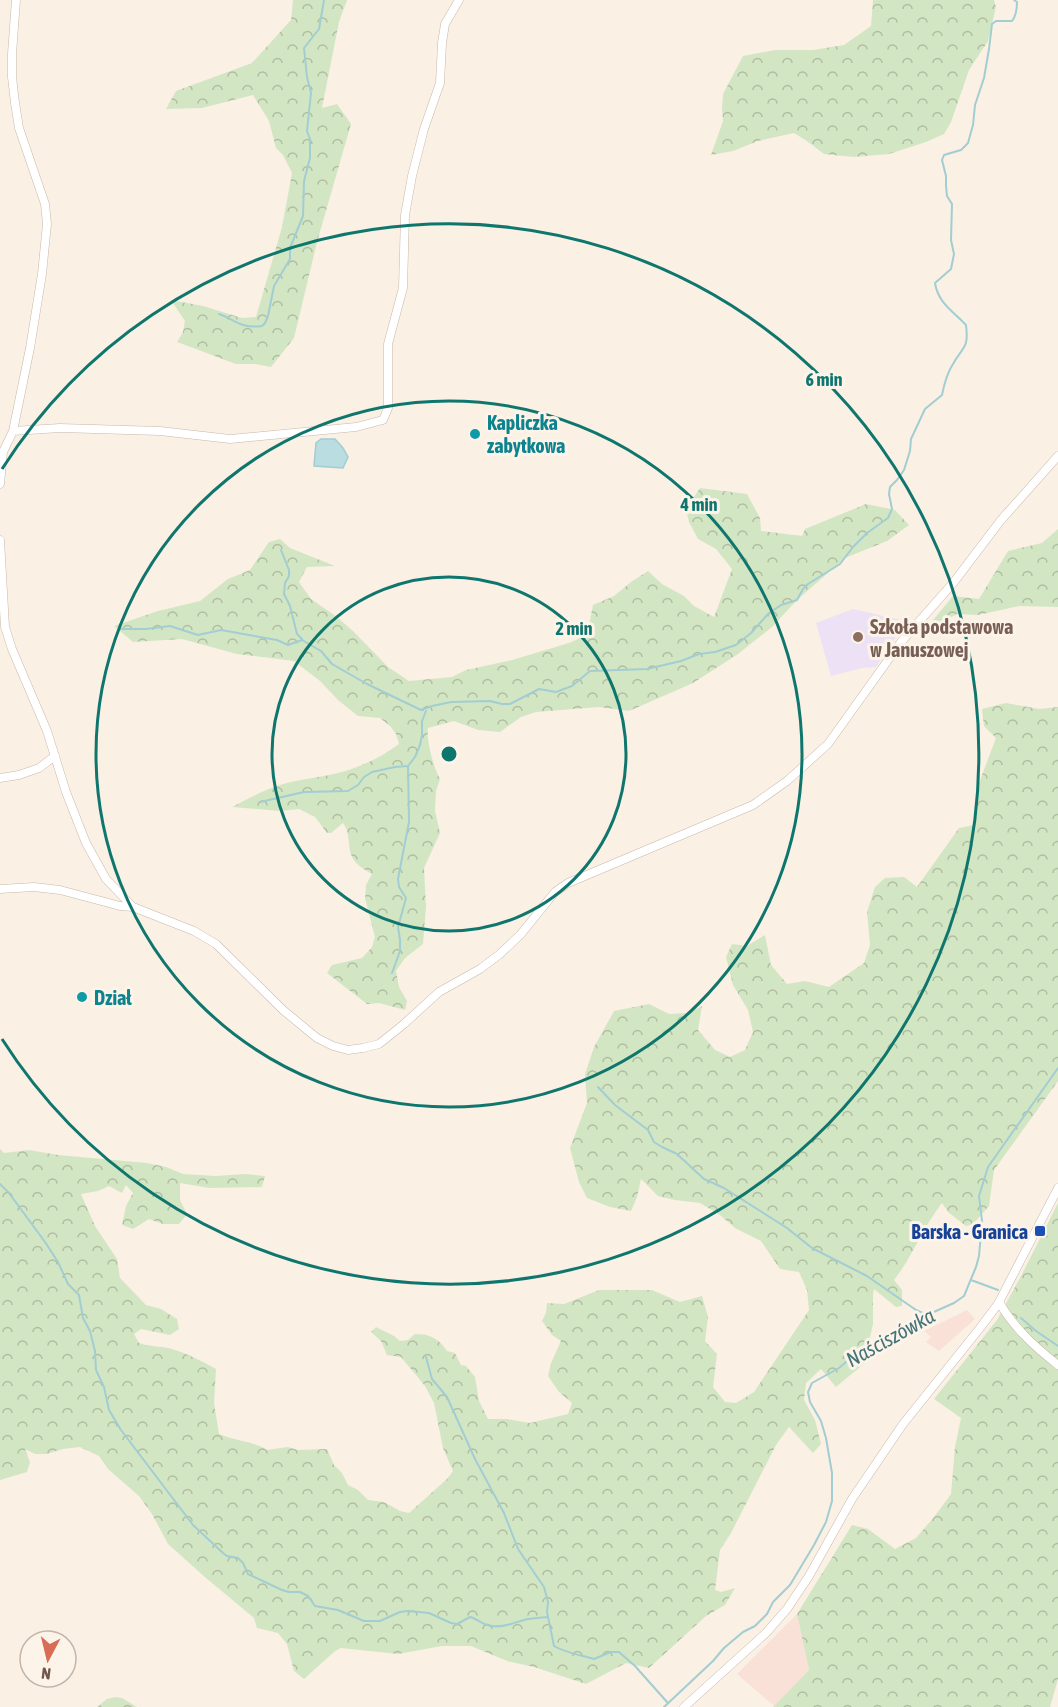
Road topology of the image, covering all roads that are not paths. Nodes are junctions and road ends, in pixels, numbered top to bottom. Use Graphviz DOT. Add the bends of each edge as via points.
graph roads {
  1 [pos="16,0"];
  2 [pos="459,0"];
  3 [pos="13,430"];
  4 [pos="1058,456"];
  5 [pos="0,484"];
  6 [pos="0,540"];
  7 [pos="55,756"];
  8 [pos="0,778"];
  9 [pos="0,889"];
  10 [pos="133,907"];
  11 [pos="1058,1188"];
  12 [pos="998,1303"];
  13 [pos="1058,1365"];
  14 [pos="684,1707"];
  1 -- 3 [label="street" via="12,54 15,103 19,128 45,204 47,224 30,348"];
  2 -- 3 [label="street" via="445,24 440,83 412,176 405,215 403,288 388,344 388,408 383,420 356,427 230,439 160,431"];
  3 -- 5 [label="street" via="3,452"];
  4 -- 10 [label="street" via="901,642 828,744 788,782 753,804 568,883 555,892 500,954 439,992 379,1044 348,1050 317,1038 216,944"];
  6 -- 7 [label="street" via="5,627"];
  7 -- 8 [label="street" via="39,768"];
  7 -- 10 [label="street" via="86,843 106,879"];
  9 -- 10 [label="street" via="60,890"];
  11 -- 12 [label="street"];
  12 -- 13 [label="street" via="1023,1335"];
  12 -- 14 [label="street" via="903,1424 852,1499 787,1610"];
}
